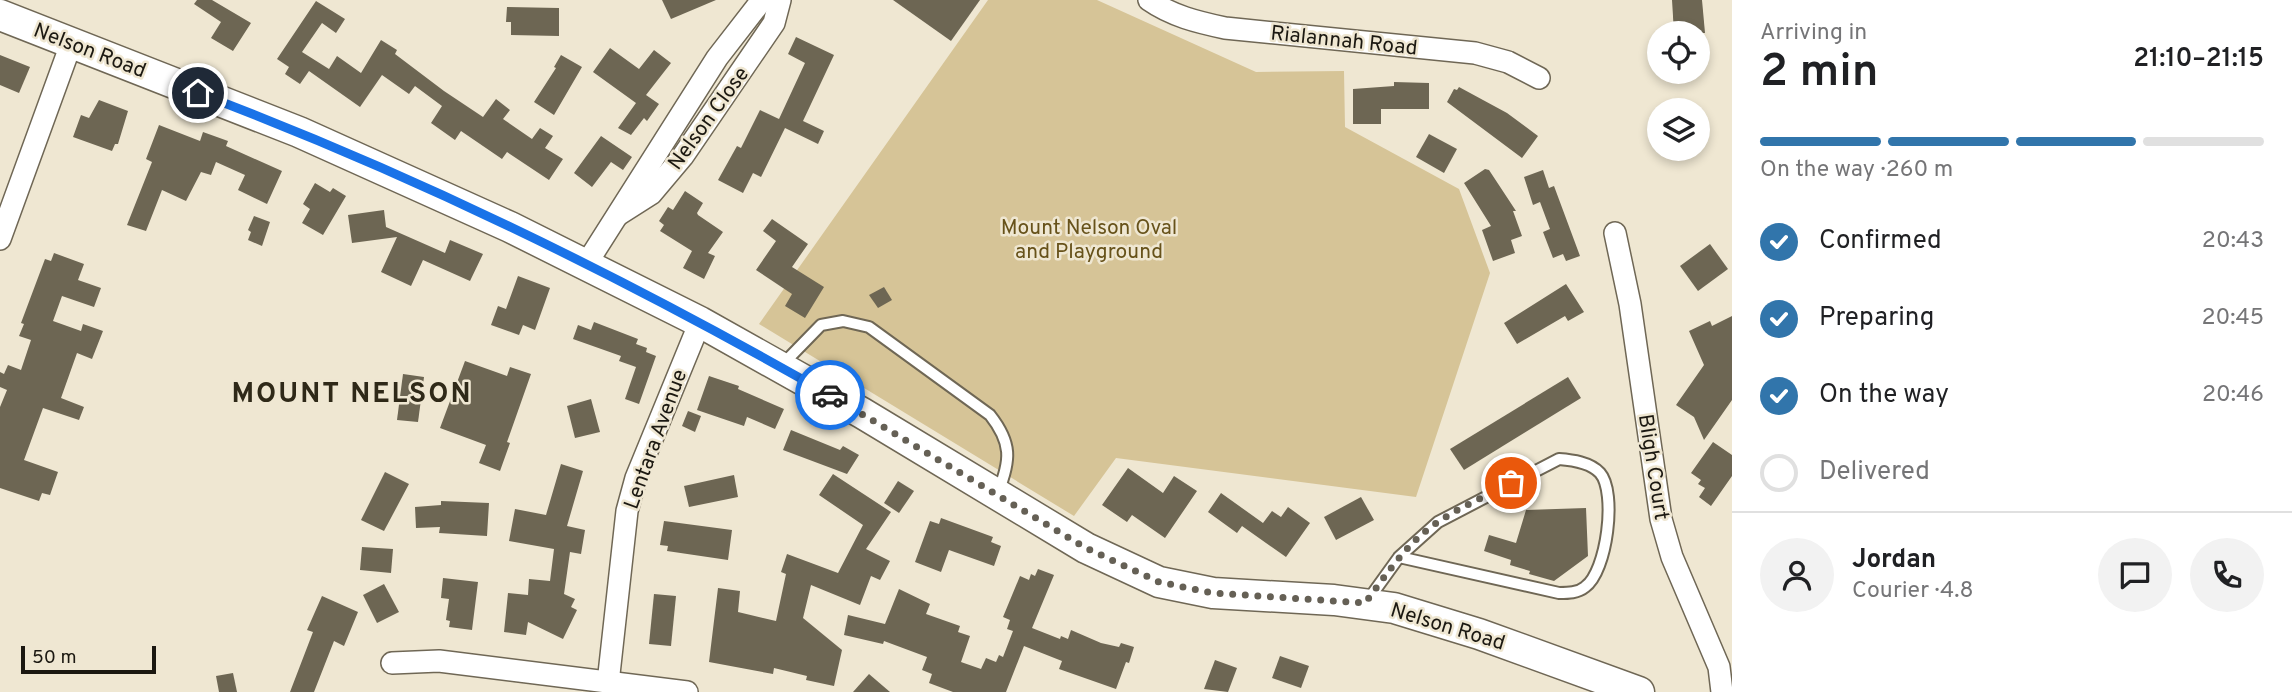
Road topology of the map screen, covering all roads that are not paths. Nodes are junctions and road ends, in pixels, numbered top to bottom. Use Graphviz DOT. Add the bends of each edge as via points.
graph roads {
  1 [pos="762,0"];
  2 [pos="780,0"];
  3 [pos="1149,0"];
  4 [pos="0,15"];
  5 [pos="71,44"];
  6 [pos="1539,78"];
  7 [pos="614,219"];
  8 [pos="1615,233"];
  9 [pos="0,239"];
  10 [pos="585,266"];
  11 [pos="700,322"];
  12 [pos="781,366"];
  13 [pos="997,496"];
  14 [pos="1399,557"];
  15 [pos="1365,603"];
  16 [pos="392,663"];
  17 [pos="608,683"];
  18 [pos="687,692"];
  19 [pos="1639,692"];
  20 [pos="1722,692"];
  1 -- 7 [label="street, Nelson Close" via="717,58"];
  2 -- 7 [label="street, Nelson Close" via="774,23 683,156 651,194"];
  3 -- 6 [label="street, Rialannah Road" via="1164,11 1224,28 1475,53 1508,62"];
  4 -- 5 [label="main road, Nelson Road"];
  5 -- 9 [label="street"];
  5 -- 10 [label="main road, Nelson Road" via="299,132"];
  7 -- 10 [label="street, Nelson Close"];
  8 -- 20 [label="street, Bligh Court" via="1630,304 1661,519 1719,667"];
  10 -- 11 [label="main road, Nelson Road"];
  11 -- 12 [label="main road, Nelson Road"];
  11 -- 17 [label="street, Lentara Avenue" via="627,511"];
  12 -- 13 [label="main road, Nelson Road"];
  12 -- 13 [label="lane" via="821,325 842,321 869,327 990,415 1002,430 1008,467"];
  13 -- 15 [label="main road, Nelson Road" via="1109,561 1159,582 1213,593"];
  14 -- 14 [label="lane" via="1573,593 1585,588 1599,568 1608,516 1606,483 1597,470 1559,459 1438,522"];
  14 -- 15 [label="lane"];
  15 -- 19 [label="main road, Nelson Road" via="1468,630"];
  16 -- 17 [label="street" via="439,661"];
  17 -- 18 [label="street"];
}
